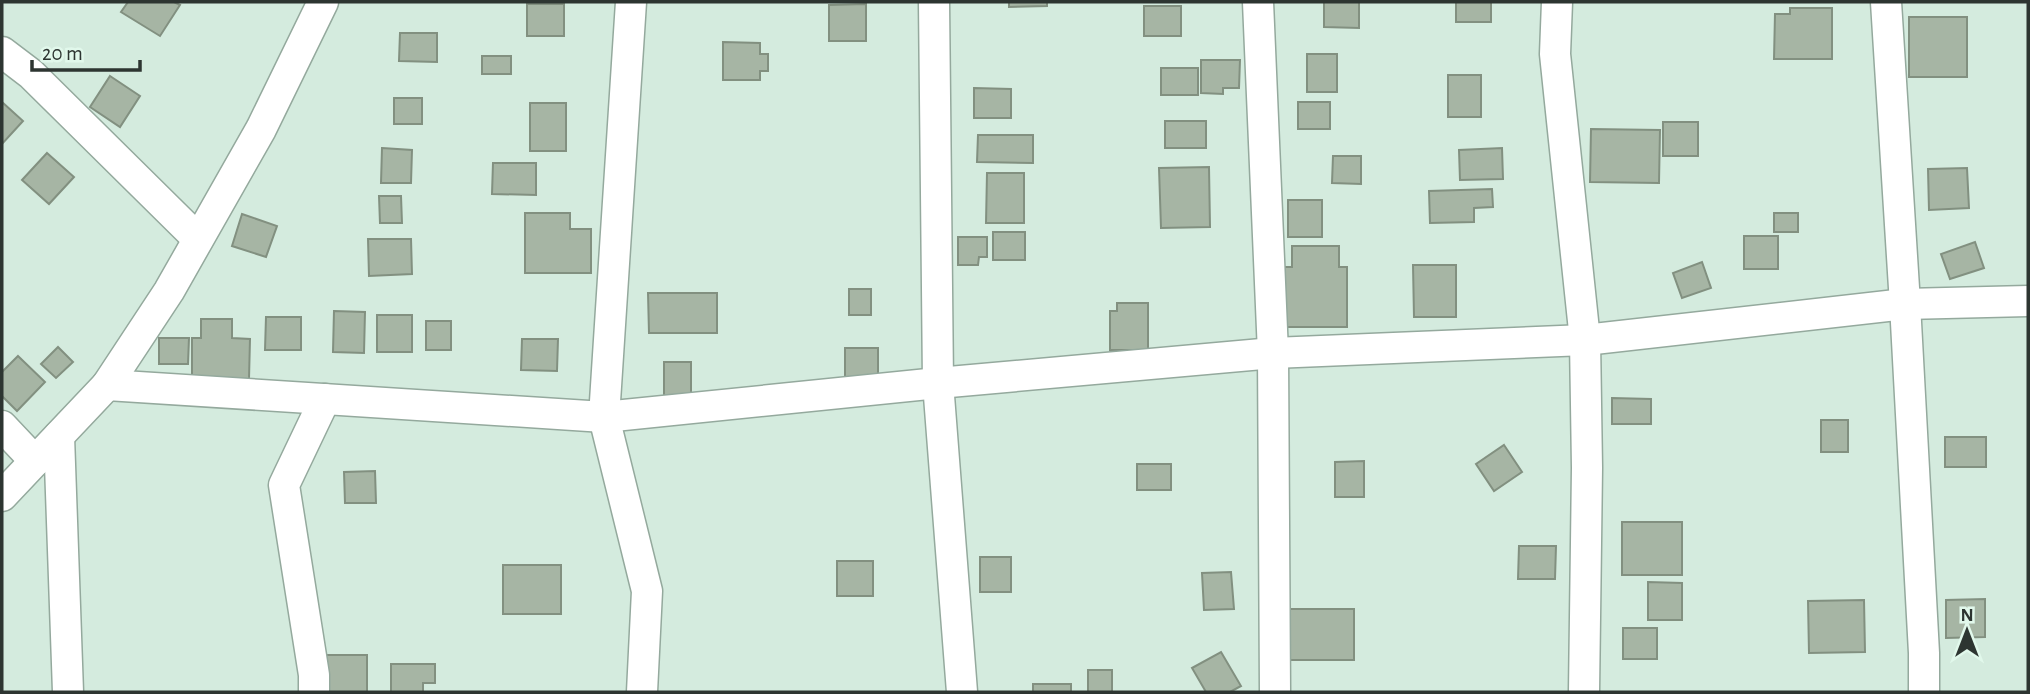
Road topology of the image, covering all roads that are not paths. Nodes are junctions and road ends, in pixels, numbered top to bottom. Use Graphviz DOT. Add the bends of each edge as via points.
graph roads {
  1 [pos="323,2"];
  2 [pos="631,2"];
  3 [pos="934,2"];
  4 [pos="1258,2"];
  5 [pos="1557,2"];
  6 [pos="1886,2"];
  7 [pos="2,52"];
  8 [pos="198,239"];
  9 [pos="2028,301"];
  10 [pos="1905,304"];
  11 [pos="1584,340"];
  12 [pos="1273,353"];
  13 [pos="938,383"];
  14 [pos="107,385"];
  15 [pos="325,399"];
  16 [pos="604,417"];
  17 [pos="2,426"];
  18 [pos="59,436"];
  19 [pos="35,461"];
  20 [pos="2,496"];
  21 [pos="68,692"];
  22 [pos="314,692"];
  23 [pos="642,692"];
  24 [pos="962,692"];
  25 [pos="1275,692"];
  26 [pos="1584,692"];
  27 [pos="1924,692"];
  1 -- 8 [label="street" via="261,129"];
  2 -- 16 [label="street"];
  3 -- 13 [label="street"];
  4 -- 12 [label="street"];
  5 -- 11 [label="street" via="1555,54"];
  6 -- 10 [label="street"];
  7 -- 8 [label="street" via="31,74"];
  8 -- 14 [label="street"];
  9 -- 10 [label="street"];
  10 -- 11 [label="street"];
  10 -- 27 [label="street"];
  11 -- 12 [label="street"];
  11 -- 26 [label="street"];
  12 -- 13 [label="street"];
  12 -- 25 [label="street"];
  13 -- 16 [label="street"];
  13 -- 24 [label="street"];
  14 -- 15 [label="street"];
  14 -- 18 [label="street"];
  15 -- 16 [label="street"];
  15 -- 22 [label="street" via="284,485"];
  16 -- 23 [label="street" via="647,591"];
  17 -- 19 [label="street"];
  18 -- 19 [label="street"];
  18 -- 21 [label="street"];
  19 -- 20 [label="street"];
}
